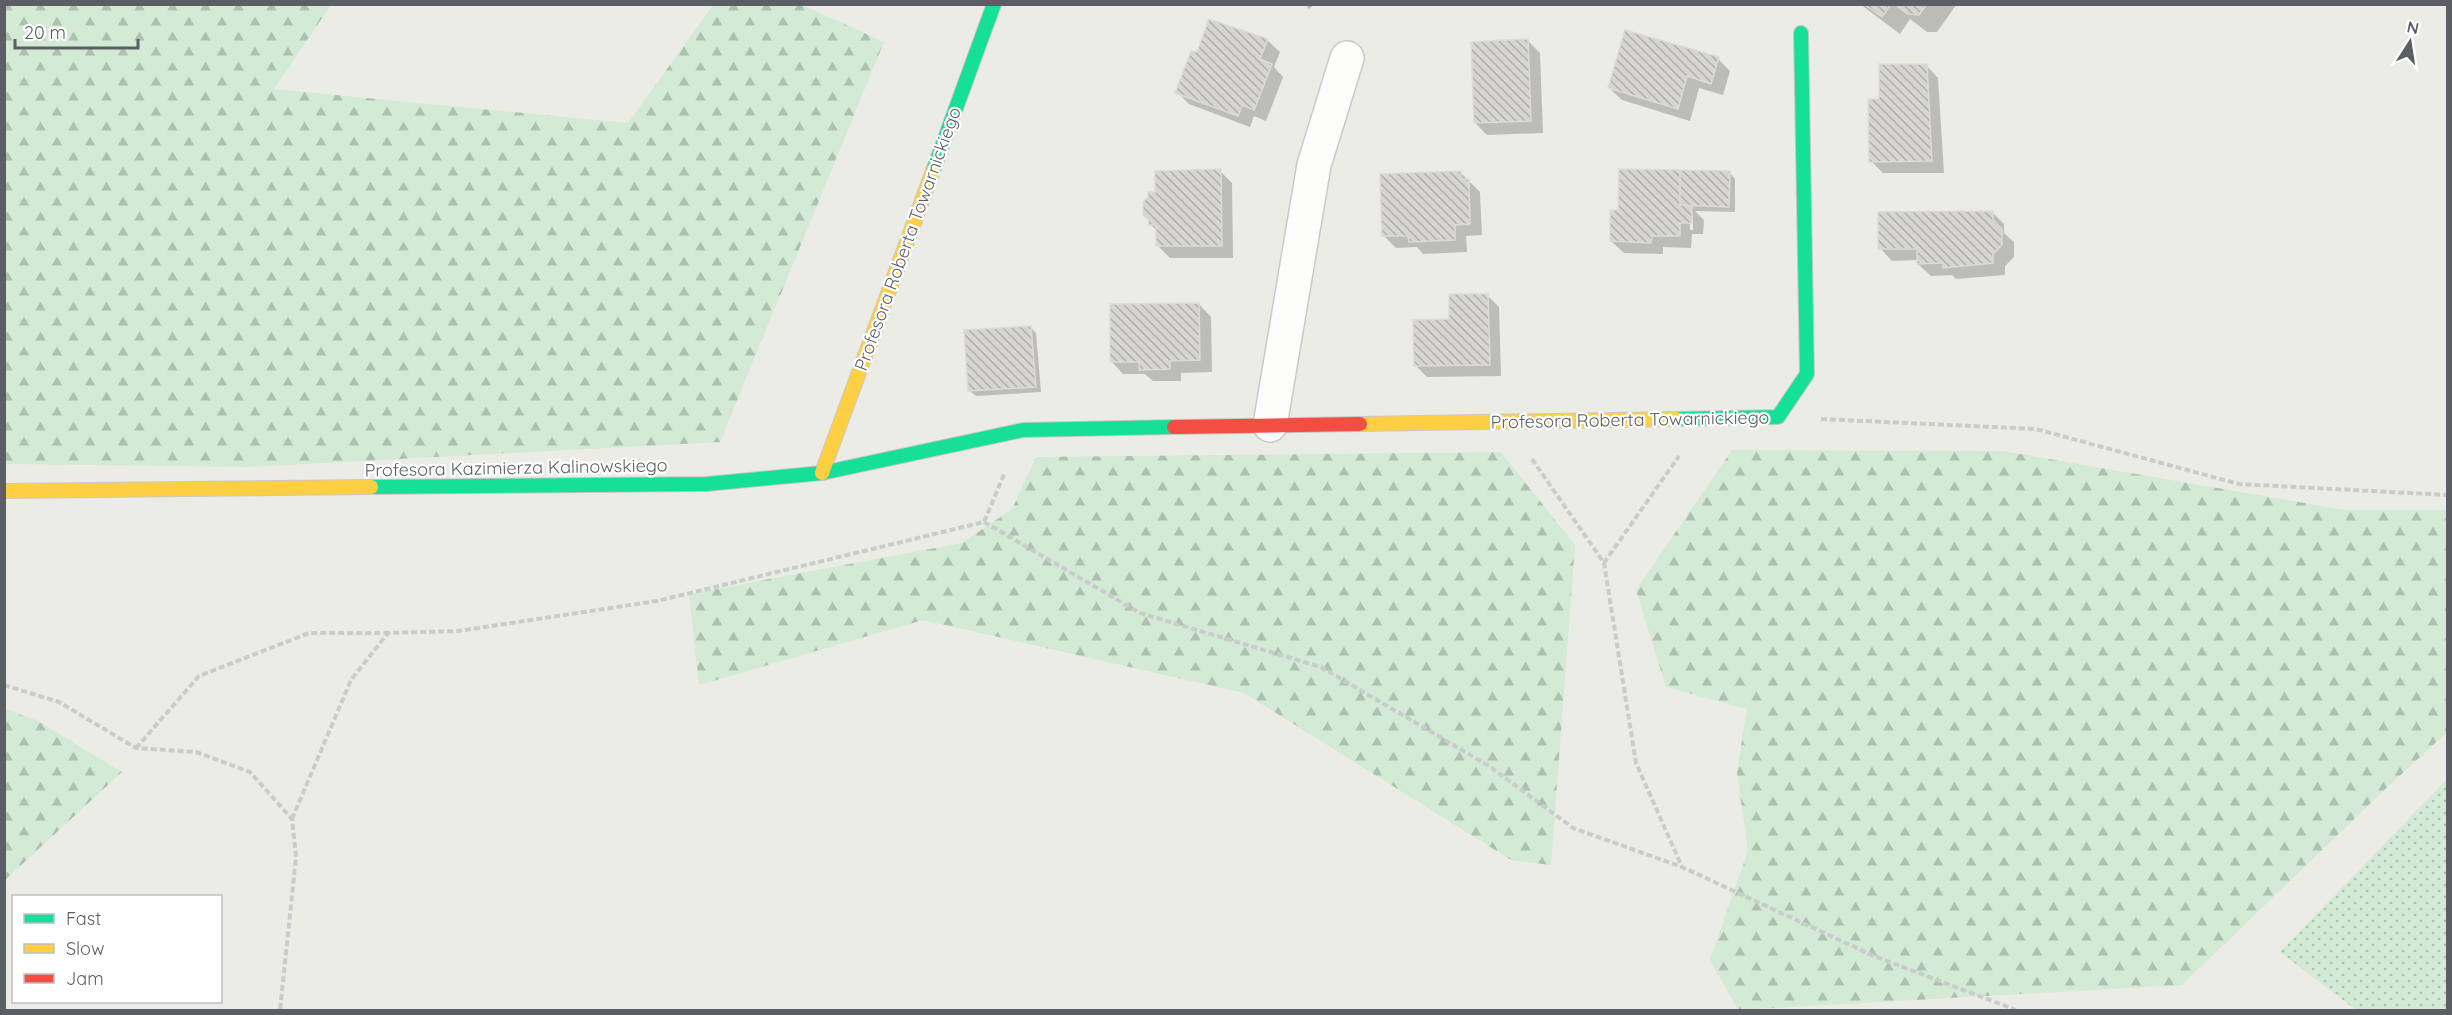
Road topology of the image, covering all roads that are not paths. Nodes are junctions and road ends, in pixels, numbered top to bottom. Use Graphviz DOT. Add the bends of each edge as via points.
graph roads {
  1 [pos="994,4"];
  2 [pos="1801,33"];
  3 [pos="1347,58"];
  4 [pos="1270,425"];
  5 [pos="1023,430"];
  6 [pos="822,472"];
  7 [pos="4,491"];
  1 -- 6 [label="street, Profesora Roberta Towarnickiego"];
  2 -- 4 [label="street, Profesora Roberta Towarnickiego" via="1807,374 1778,417"];
  3 -- 4 [label="street" via="1314,165"];
  4 -- 5 [label="street, Profesora Roberta Towarnickiego"];
  5 -- 6 [label="street, Profesora Kazimierza Kalinowskiego"];
  6 -- 7 [label="street, Profesora Kazimierza Kalinowskiego" via="707,484"];
}
